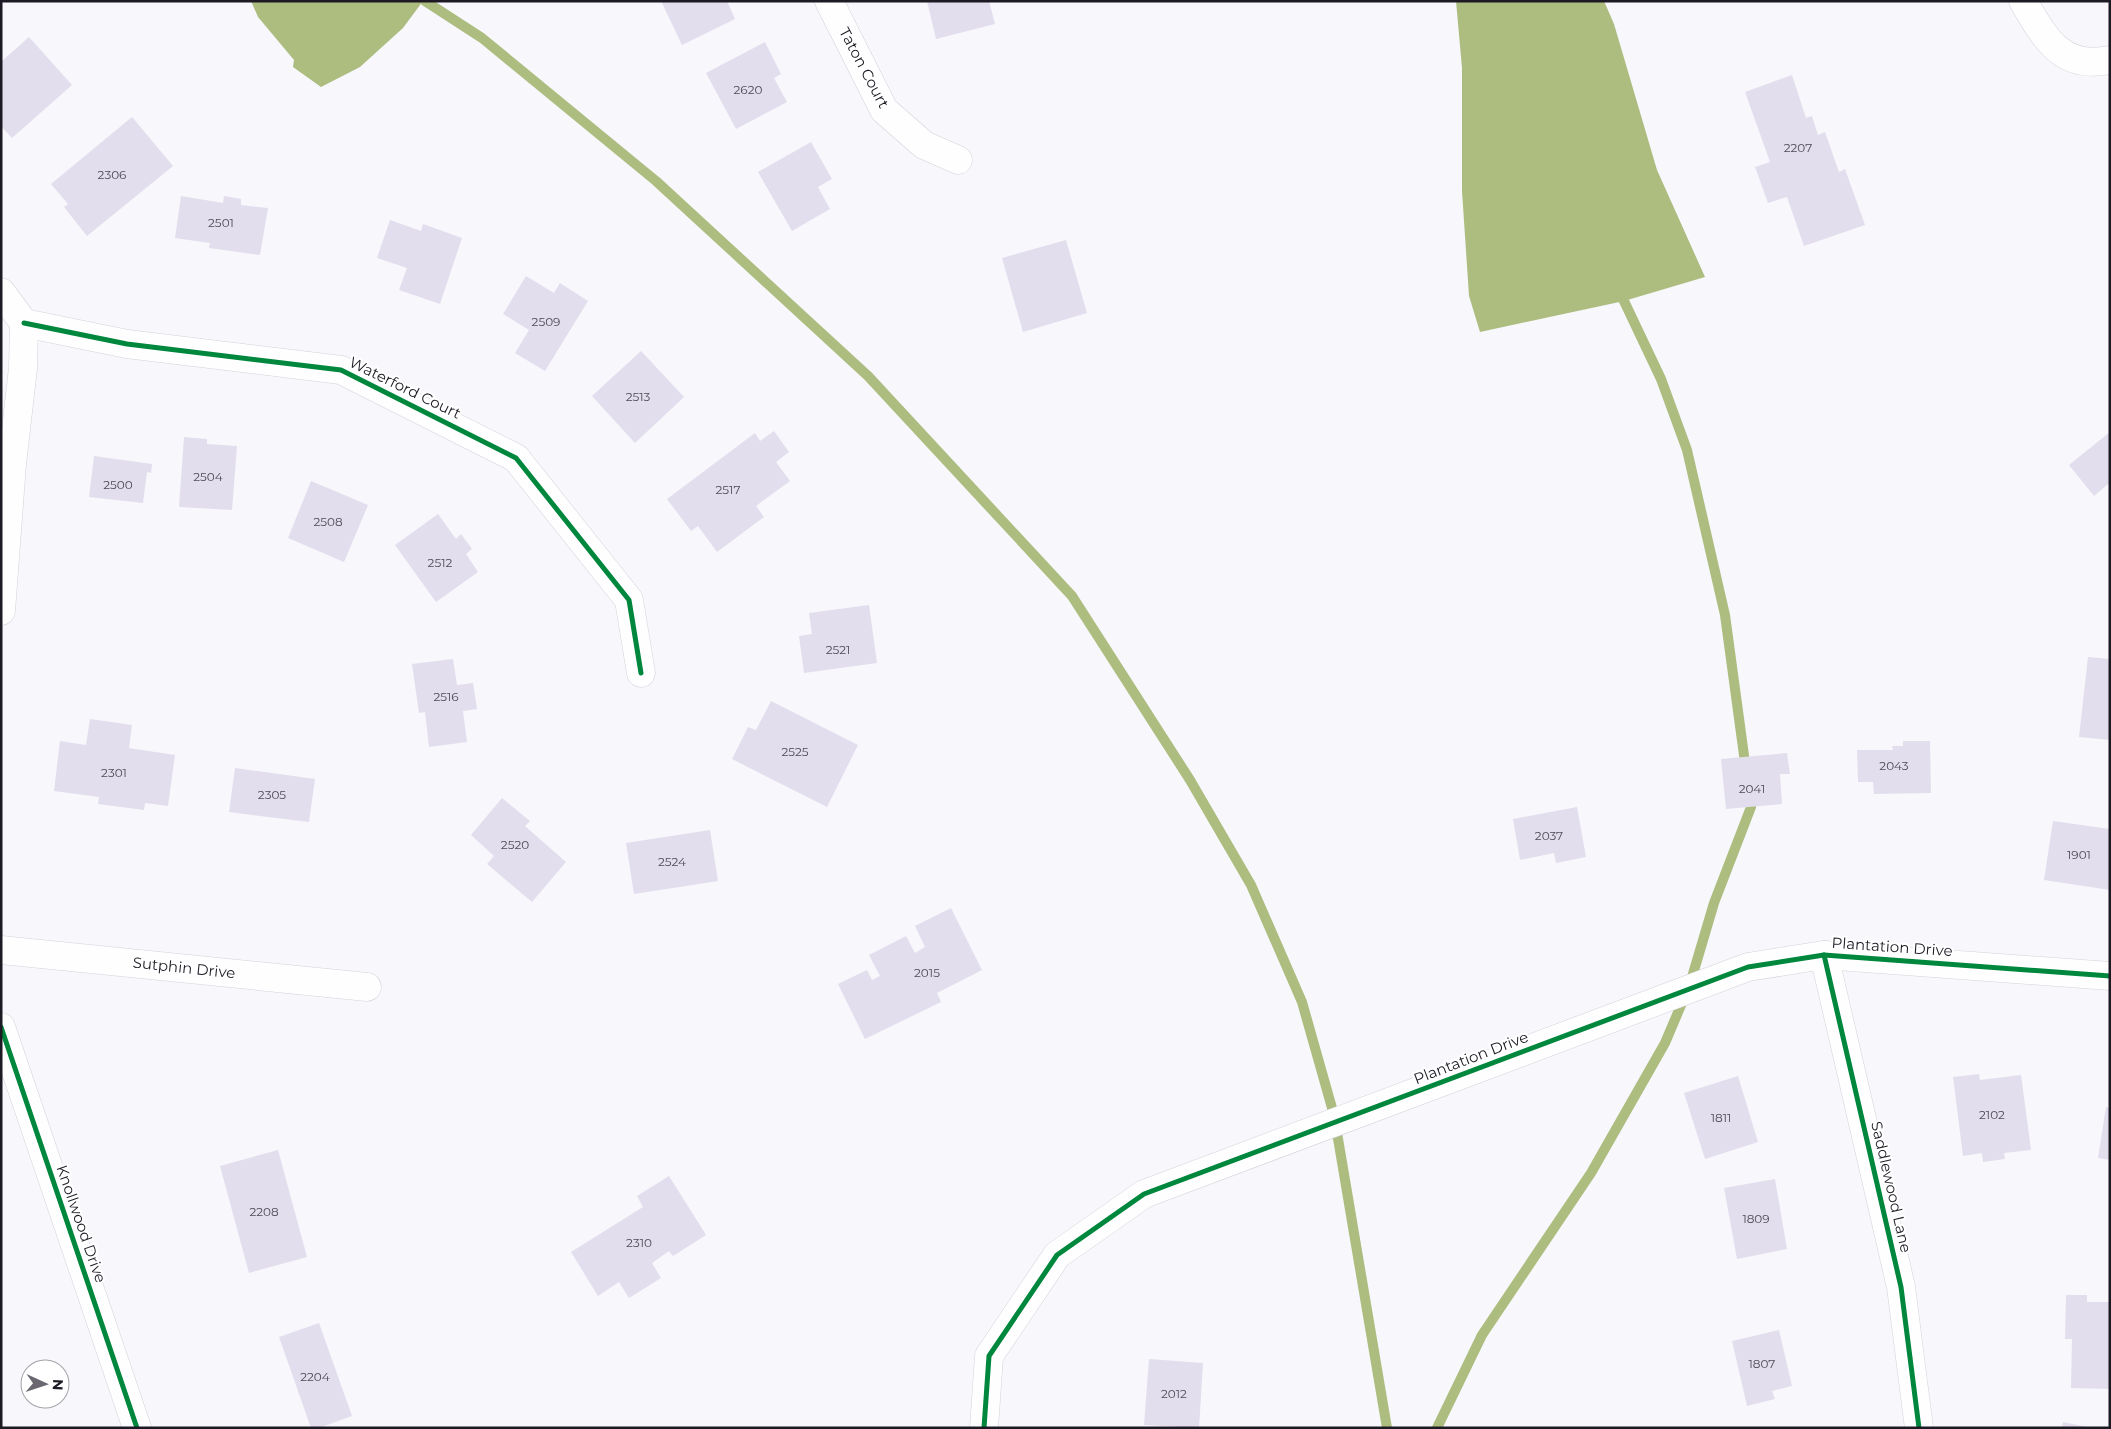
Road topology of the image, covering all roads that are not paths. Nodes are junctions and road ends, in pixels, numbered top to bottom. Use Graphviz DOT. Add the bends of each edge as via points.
graph roads {
  1 [pos="829,1"];
  2 [pos="2024,1"];
  3 [pos="2110,60"];
  4 [pos="958,160"];
  5 [pos="1,292"];
  6 [pos="24,323"];
  7 [pos="1,611"];
  8 [pos="641,673"];
  9 [pos="1,950"];
  10 [pos="1824,954"];
  11 [pos="2110,976"];
  12 [pos="367,987"];
  13 [pos="1,1027"];
  14 [pos="137,1428"];
  15 [pos="984,1428"];
  16 [pos="1919,1428"];
  1 -- 4 [label="street, Taton Court" via="884,110 924,145"];
  2 -- 3 [label="street" via="2042,33 2066,57 2092,64"];
  5 -- 6 [label="street"];
  6 -- 7 [label="street" via="23,368"];
  6 -- 8 [label="street, Waterford Court" via="127,344 341,370 516,458 629,600"];
  9 -- 12 [label="street, Sutphin Drive"];
  10 -- 11 [label="street, Plantation Drive"];
  10 -- 15 [label="street, Plantation Drive" via="1748,967 1144,1194 1056,1255 989,1356"];
  10 -- 16 [label="street, Saddlewood Lane" via="1901,1287"];
  13 -- 14 [label="street, Knollwood Drive"];
}
